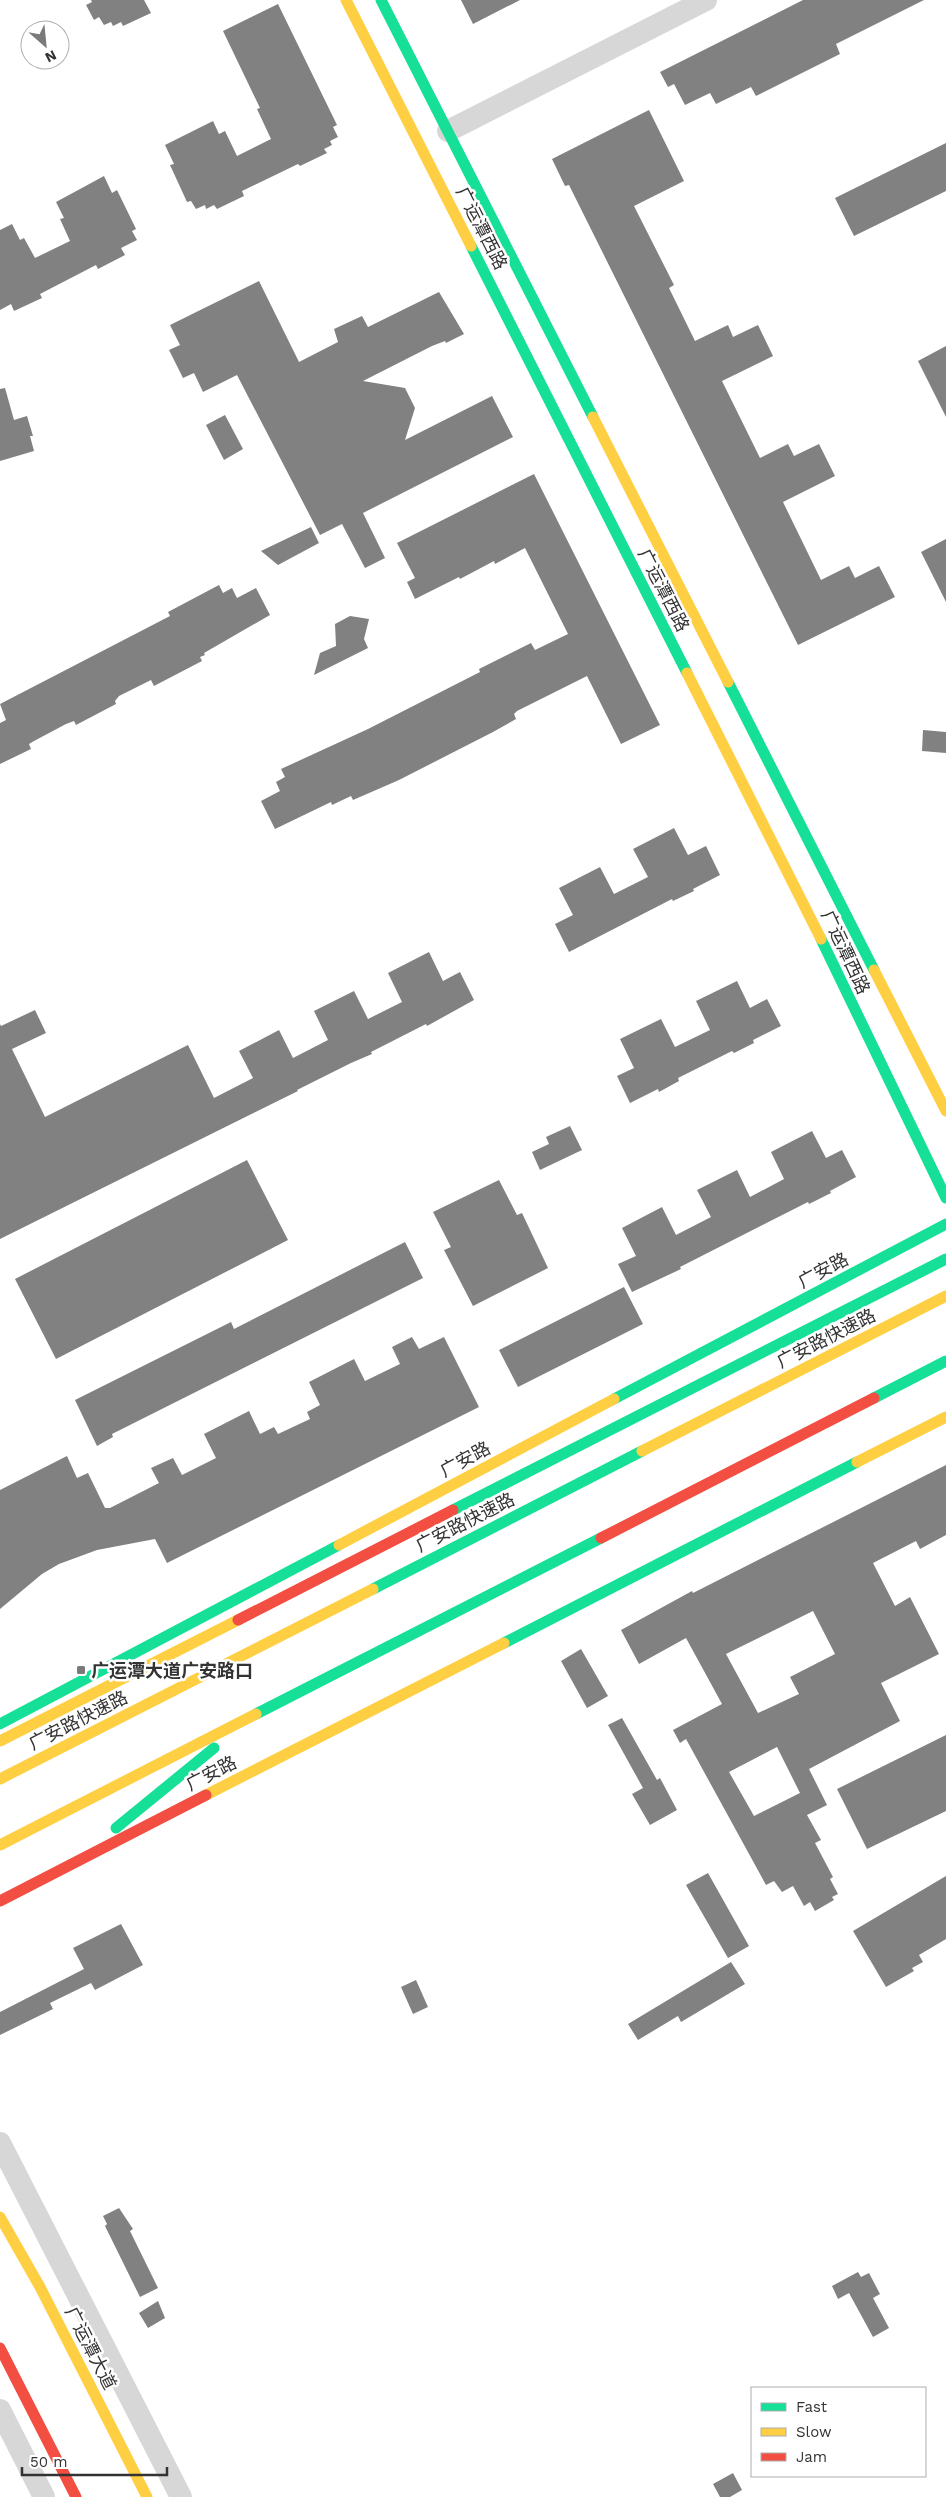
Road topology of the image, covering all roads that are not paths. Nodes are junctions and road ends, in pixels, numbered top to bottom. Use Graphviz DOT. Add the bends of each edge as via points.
graph roads {
  1 [pos="346,0"];
  2 [pos="381,0"];
  3 [pos="706,0"];
  4 [pos="448,131"];
  5 [pos="946,1111"];
  6 [pos="946,1198"];
  7 [pos="946,1224"];
  8 [pos="946,1259"];
  9 [pos="946,1288"];
  10 [pos="946,1296"];
  11 [pos="946,1361"];
  12 [pos="946,1417"];
  13 [pos="256,1714"];
  14 [pos="0,1724"];
  15 [pos="0,1741"];
  16 [pos="0,1779"];
  17 [pos="0,1789"];
  18 [pos="0,1845"];
  19 [pos="74,1863"];
  20 [pos="0,1901"];
  21 [pos="0,2143"];
  22 [pos="2,2220"];
  23 [pos="53,2246"];
  24 [pos="0,2348"];
  25 [pos="0,2410"];
  26 [pos="44,2497"];
  27 [pos="76,2497"];
  28 [pos="147,2497"];
  29 [pos="181,2497"];
  1 -- 6 [label="main road, 广运潭西路" via="798,892"];
  2 -- 4 [label="main road, 广运潭西路"];
  3 -- 4 [label="street"];
  4 -- 5 [label="main road, 广运潭西路"];
  7 -- 14 [label="main road, 广安路"];
  8 -- 15 [label="main road, 广安路快速路"];
  9 -- 17 [label="main road"];
  10 -- 16 [label="main road, 广安路快速路, bridge"];
  11 -- 13 [label="main road"];
  12 -- 19 [label="main road, 广安路"];
  13 -- 18 [label="main road"];
  13 -- 19 [label="main road"];
  19 -- 20 [label="main road, 广安路"];
  21 -- 23 [label="street"];
  22 -- 23 [label="street"];
  22 -- 28 [label="main road, 广运潭大道" via="40,2287"];
  23 -- 29 [label="street"];
  24 -- 27 [label="main road"];
  25 -- 26 [label="street"];
}
